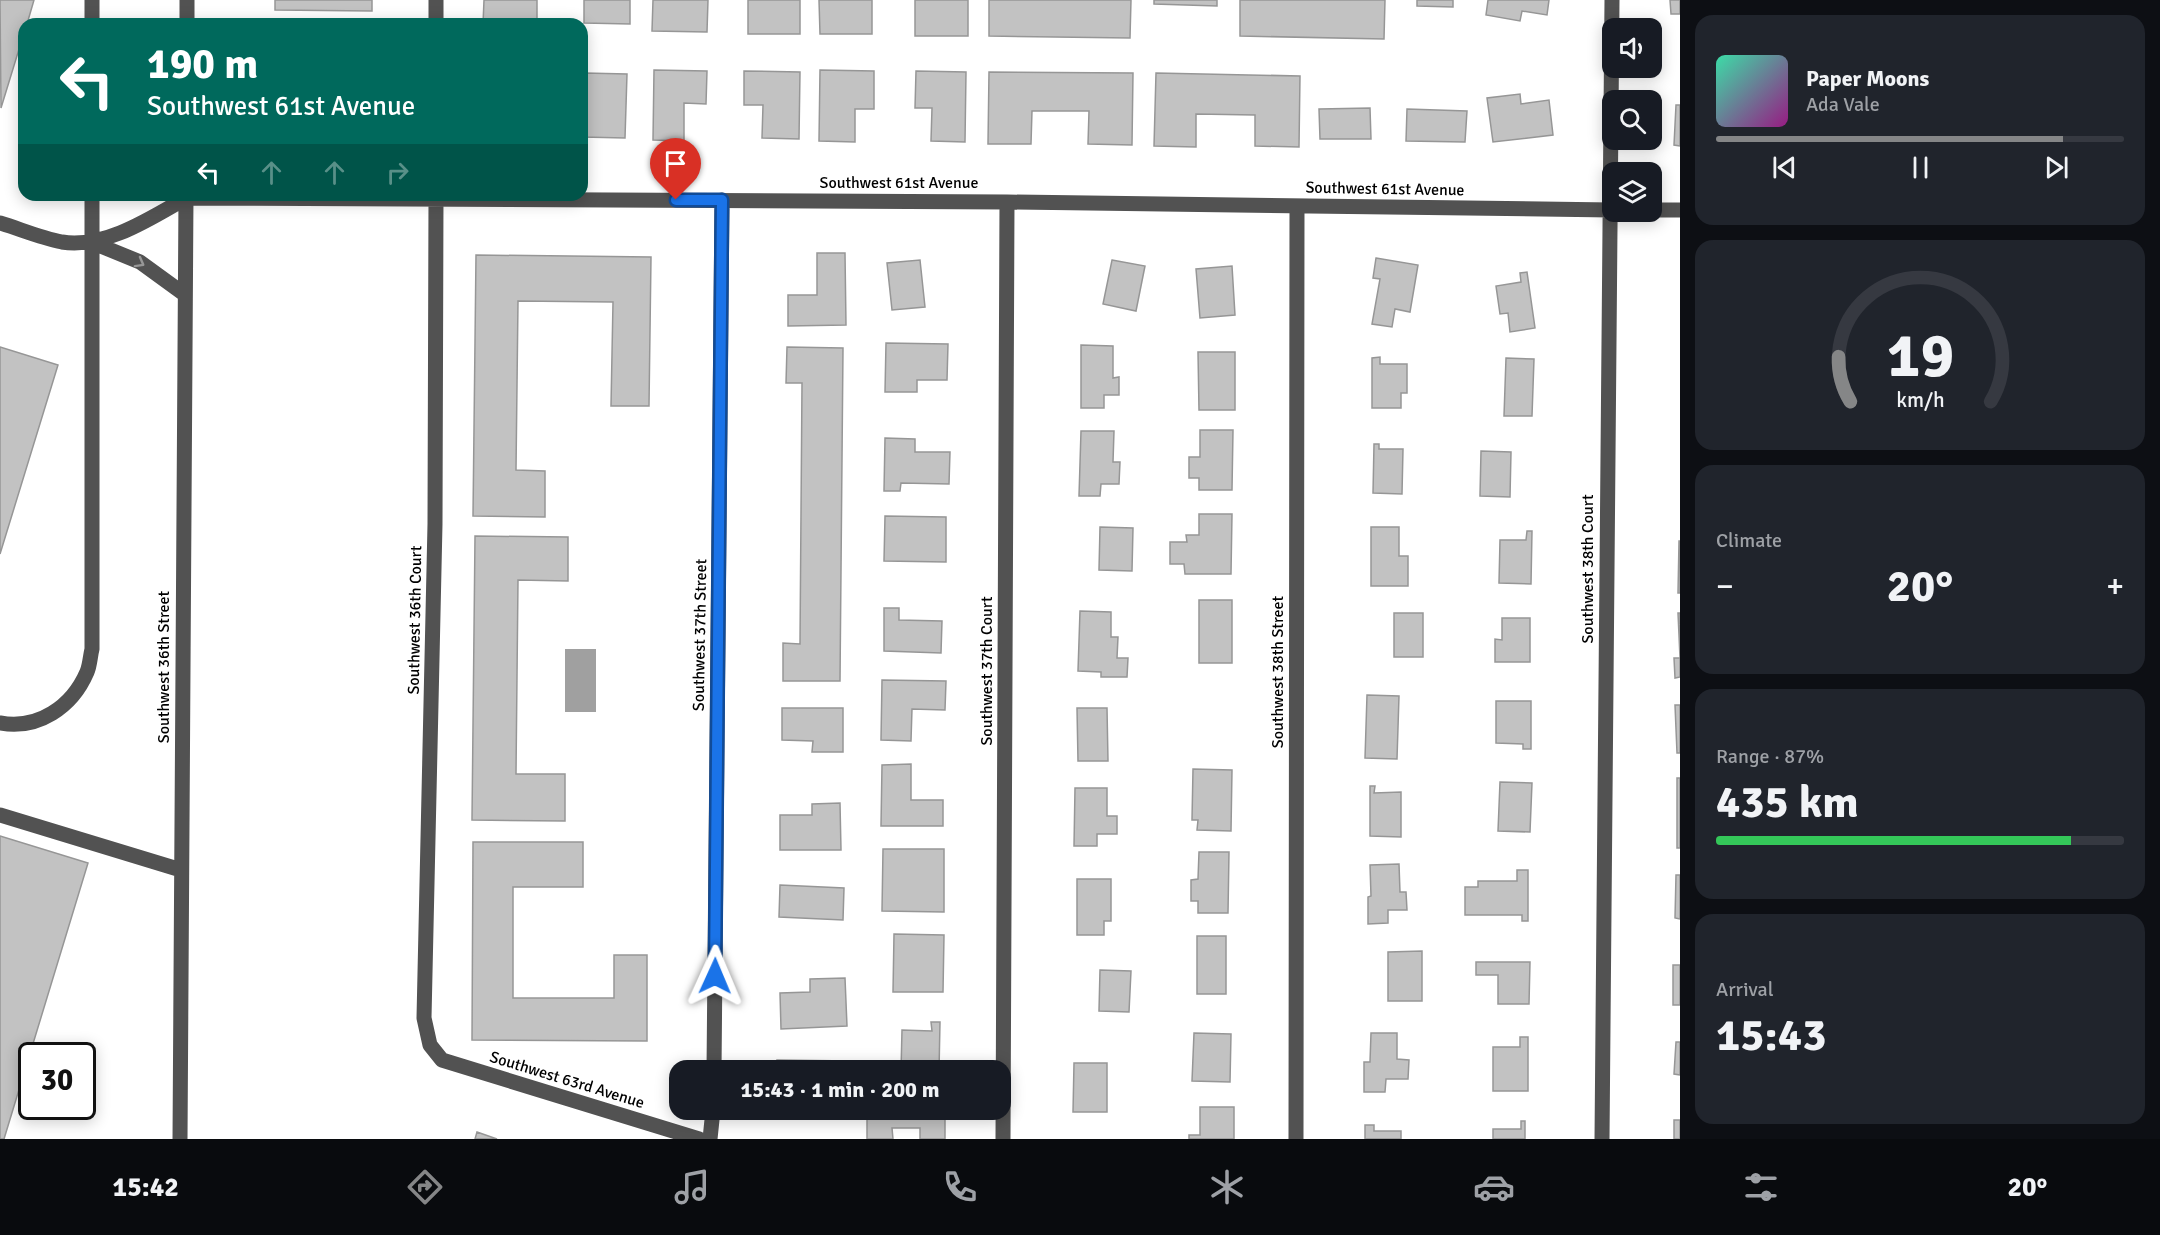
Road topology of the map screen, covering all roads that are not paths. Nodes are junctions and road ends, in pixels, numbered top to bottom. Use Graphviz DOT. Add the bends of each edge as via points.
graph roads {
  1 [pos="92,0"];
  2 [pos="187,0"];
  3 [pos="436,0"];
  4 [pos="1612,0"];
  5 [pos="92,18"];
  6 [pos="187,18"];
  7 [pos="436,18"];
  8 [pos="1611,162"];
  9 [pos="588,198"];
  10 [pos="722,200"];
  11 [pos="92,201"];
  12 [pos="178,201"];
  13 [pos="186,201"];
  14 [pos="436,201"];
  15 [pos="1007,202"];
  16 [pos="1297,206"];
  17 [pos="1602,210"];
  18 [pos="1662,210"];
  19 [pos="1680,210"];
  20 [pos="1611,222"];
  21 [pos="0,223"];
  22 [pos="91,242"];
  23 [pos="184,294"];
  24 [pos="0,723"];
  25 [pos="0,815"];
  26 [pos="181,870"];
  27 [pos="430,1045"];
  28 [pos="714,1060"];
  29 [pos="712,1120"];
  30 [pos="180,1139"];
  31 [pos="699,1139"];
  32 [pos="710,1139"];
  33 [pos="1003,1139"];
  34 [pos="1296,1139"];
  35 [pos="1602,1139"];
  1 -- 5 [label="street"];
  2 -- 6 [label="street"];
  3 -- 7 [label="street"];
  4 -- 8 [label="street, Southwest 38th Court"];
  9 -- 10 [label="street, Southwest 61st Avenue"];
  10 -- 15 [label="street, Southwest 61st Avenue"];
  10 -- 28 [label="street, Southwest 37th Street"];
  11 -- 22 [label="street"];
  12 -- 22 [label="street" via="134,227"];
  13 -- 23 [label="street, Southwest 36th Street"];
  14 -- 27 [label="street, Southwest 36th Court" via="435,524 424,1018"];
  15 -- 16 [label="street, Southwest 61st Avenue"];
  15 -- 33 [label="street, Southwest 37th Court"];
  16 -- 17 [label="street, Southwest 61st Avenue"];
  16 -- 34 [label="street, Southwest 38th Street"];
  18 -- 19 [label="street"];
  20 -- 35 [label="street, Southwest 38th Court"];
  21 -- 22 [label="street" via="63,242"];
  22 -- 23 [label="street, one-way" via="140,262"];
  22 -- 24 [label="street" via="92,649 87,672 58,711 22,724"];
  23 -- 26 [label="street, Southwest 36th Street"];
  25 -- 26 [label="street"];
  26 -- 30 [label="street, Southwest 36th Street"];
  27 -- 31 [label="street, Southwest 63rd Avenue" via="442,1060"];
  29 -- 32 [label="street"];
}
